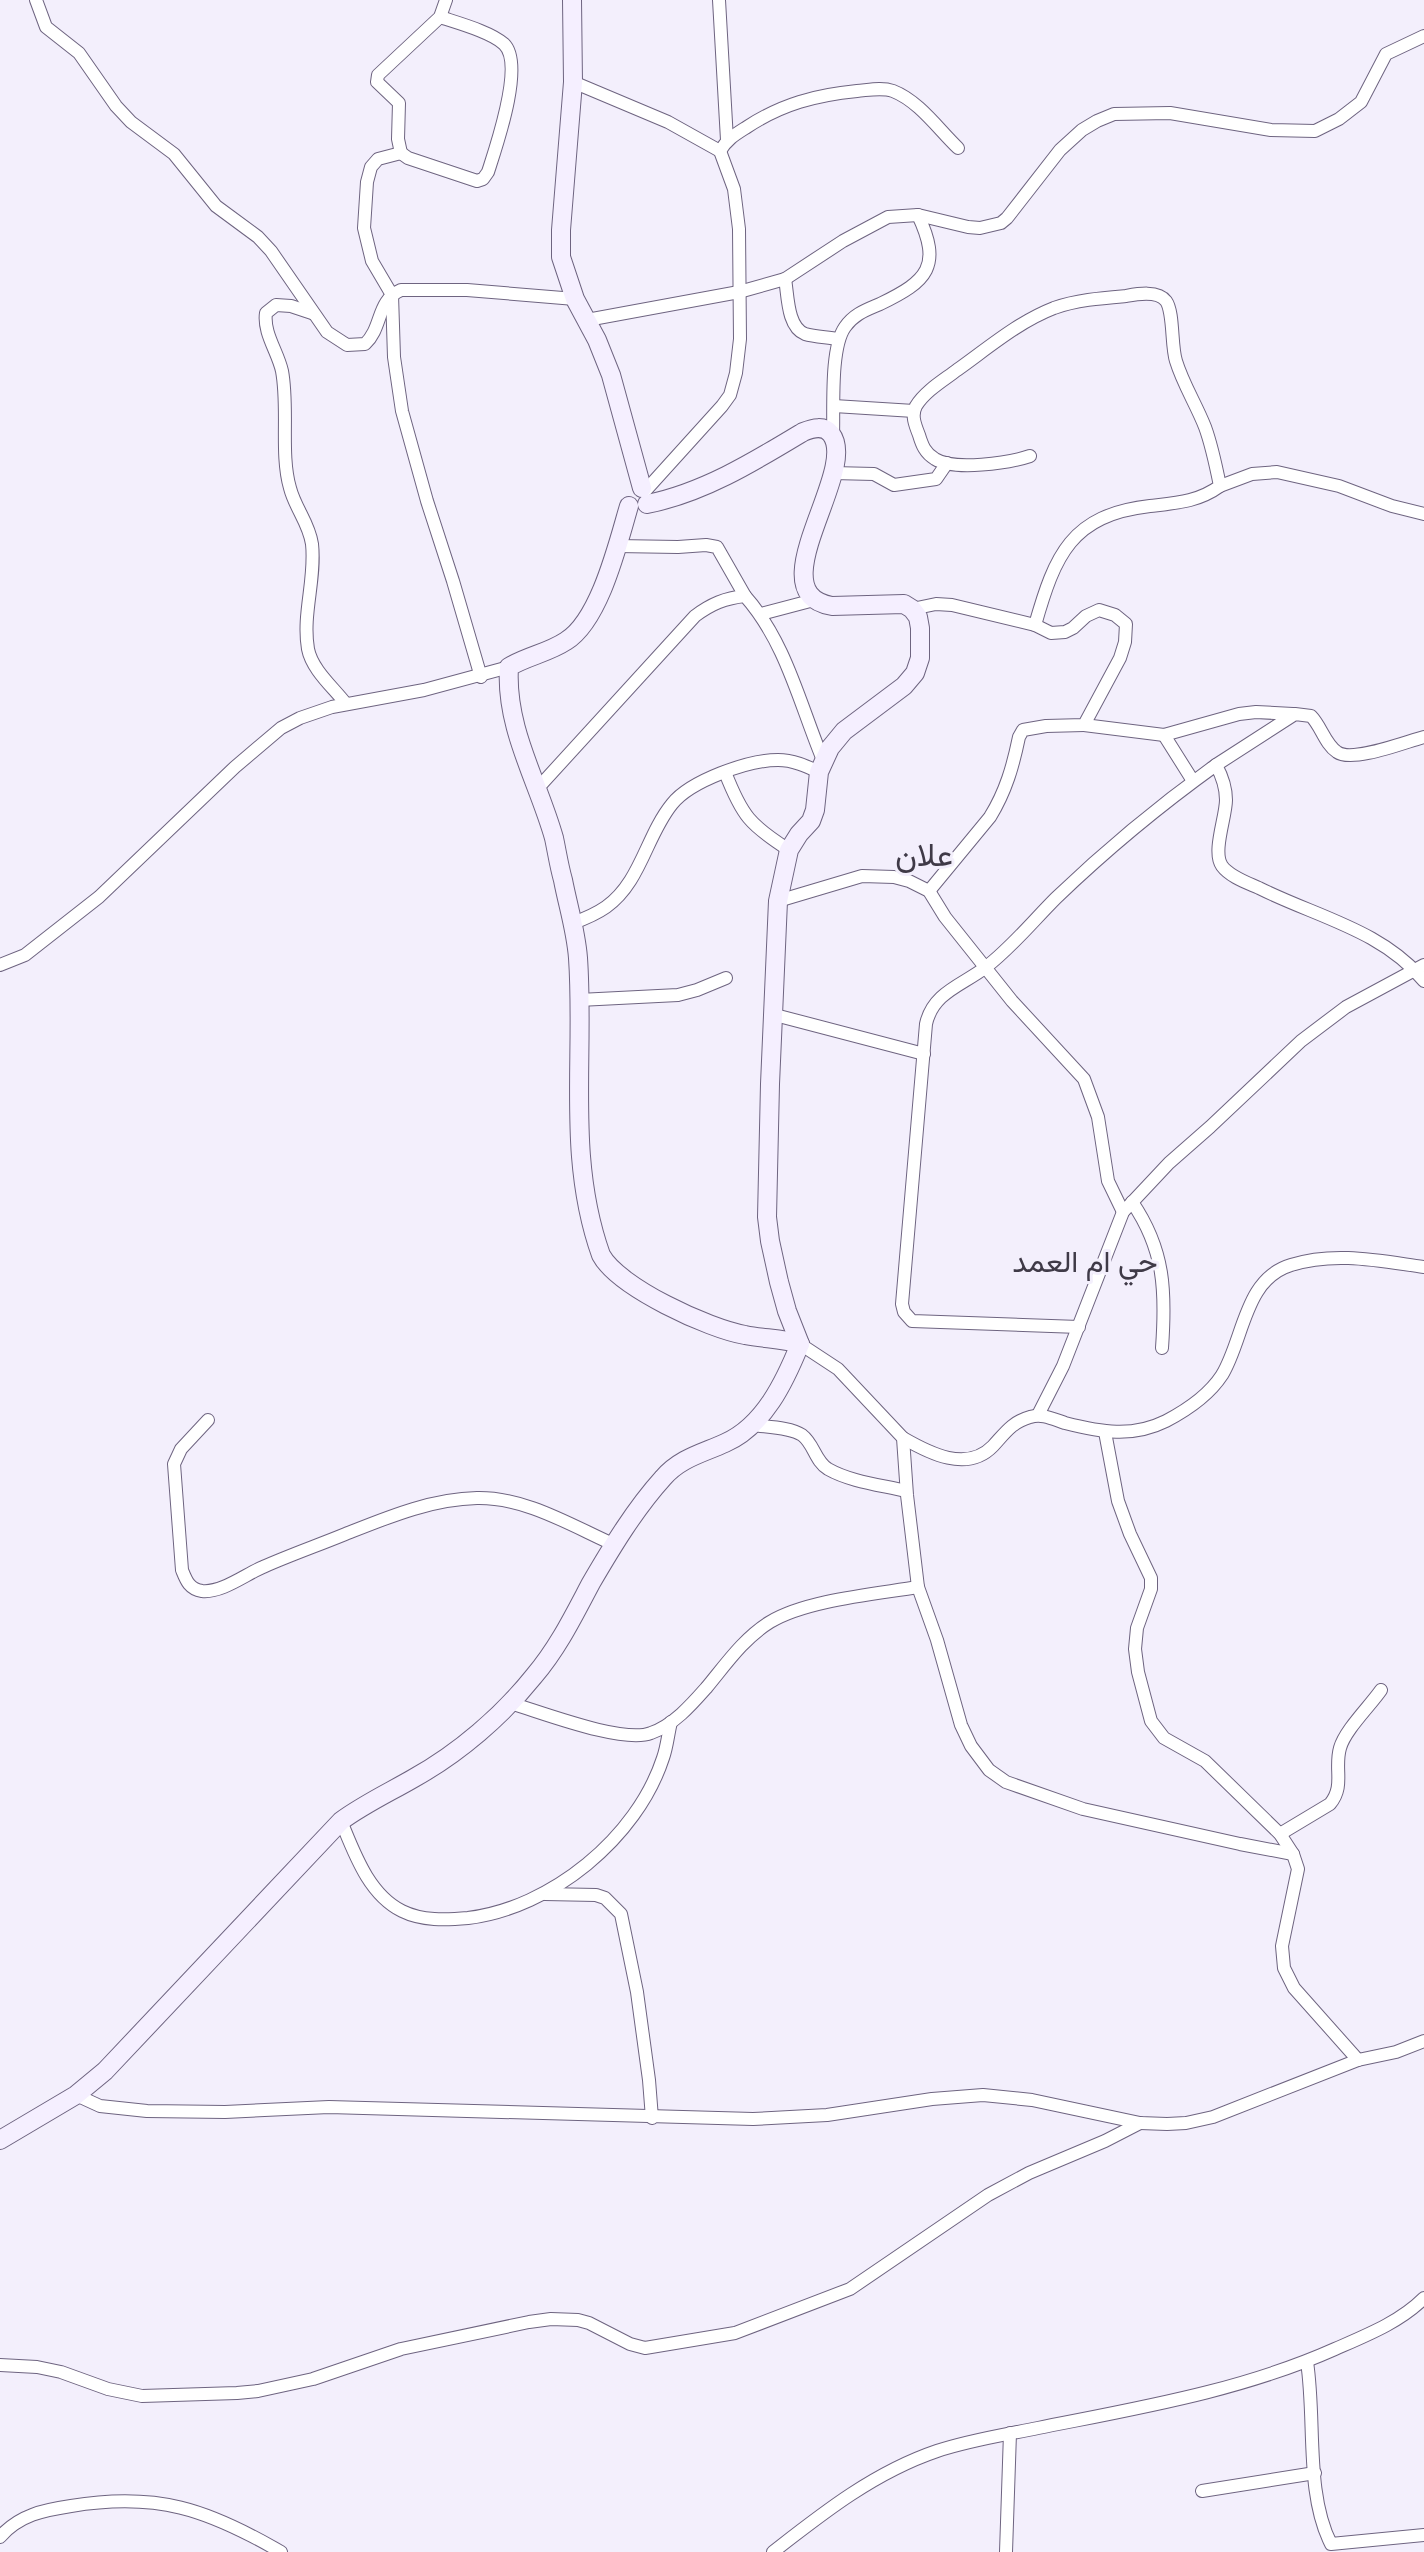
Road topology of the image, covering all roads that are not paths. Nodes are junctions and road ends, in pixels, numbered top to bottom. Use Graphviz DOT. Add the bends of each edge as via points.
graph roads {
  1 [pos="36,0"];
  2 [pos="446,0"];
  3 [pos="572,0"];
  4 [pos="719,0"];
  5 [pos="440,17"];
  6 [pos="1424,36"];
  7 [pos="573,82"];
  8 [pos="723,145"];
  9 [pos="958,148"];
  10 [pos="401,153"];
  11 [pos="918,215"];
  12 [pos="785,279"];
  13 [pos="739,292"];
  14 [pos="392,295"];
  15 [pos="575,299"];
  16 [pos="312,313"];
  17 [pos="587,320"];
  18 [pos="838,339"];
  19 [pos="834,406"];
  20 [pos="914,411"];
  21 [pos="833,436"];
  22 [pos="1030,456"];
  23 [pos="947,463"];
  24 [pos="833,473"];
  25 [pos="1220,486"];
  26 [pos="638,496"];
  27 [pos="1424,514"];
  28 [pos="617,546"];
  29 [pos="745,596"];
  30 [pos="814,600"];
  31 [pos="912,609"];
  32 [pos="761,614"];
  33 [pos="1035,625"];
  34 [pos="509,667"];
  35 [pos="481,677"];
  36 [pos="346,704"];
  37 [pos="1295,714"];
  38 [pos="1084,725"];
  39 [pos="1164,735"];
  40 [pos="1424,737"];
  41 [pos="1216,765"];
  42 [pos="821,766"];
  43 [pos="725,772"];
  44 [pos="1193,781"];
  45 [pos="537,789"];
  46 [pos="789,850"];
  47 [pos="929,891"];
  48 [pos="778,901"];
  49 [pos="573,923"];
  50 [pos="0,965"];
  51 [pos="986,967"];
  52 [pos="1419,967"];
  53 [pos="726,978"];
  54 [pos="1424,981"];
  55 [pos="579,1000"];
  56 [pos="775,1015"];
  57 [pos="924,1054"];
  58 [pos="1128,1207"];
  59 [pos="1424,1267"];
  60 [pos="1079,1327"];
  61 [pos="800,1344"];
  62 [pos="1162,1348"];
  63 [pos="1038,1415"];
  64 [pos="208,1420"];
  65 [pos="753,1425"];
  66 [pos="1105,1432"];
  67 [pos="903,1438"];
  68 [pos="906,1491"];
  69 [pos="615,1545"];
  70 [pos="918,1587"];
  71 [pos="1381,1690"];
  72 [pos="510,1703"];
  73 [pos="671,1722"];
  74 [pos="341,1821"];
  75 [pos="1280,1834"];
  76 [pos="1293,1854"];
  77 [pos="545,1894"];
  78 [pos="1424,2041"];
  79 [pos="1358,2060"];
  80 [pos="76,2095"];
  81 [pos="652,2118"];
  82 [pos="1140,2123"];
  83 [pos="0,2140"];
  84 [pos="1424,2298"];
  85 [pos="1307,2362"];
  86 [pos="0,2365"];
  87 [pos="1010,2433"];
  88 [pos="1315,2473"];
  89 [pos="1202,2491"];
  90 [pos="1424,2535"];
  91 [pos="0,2537"];
  92 [pos="1331,2548"];
  93 [pos="281,2552"];
  94 [pos="773,2552"];
  95 [pos="1006,2552"];
  1 -- 16 [label="street" via="48,30 75,49 116,106 179,158 216,206 264,243"];
  2 -- 5 [label="street"];
  3 -- 7 [label="street"];
  4 -- 8 [label="street"];
  5 -- 10 [label="street" via="378,75 377,82 399,103"];
  5 -- 10 [label="street" via="494,38 510,54 511,77 494,152 480,181"];
  6 -- 11 [label="street" via="1386,54 1361,102 1322,129 1306,133 1170,113 1114,114 1082,130 1060,150 1001,223 968,227"];
  7 -- 8 [label="street"];
  7 -- 15 [label="street" via="560,244"];
  8 -- 9 [label="street" via="789,104 881,89 905,98"];
  8 -- 13 [label="street" via="739,229"];
  10 -- 14 [label="street" via="374,162 364,218 372,261"];
  11 -- 12 [label="street" via="888,217 869,226"];
  11 -- 18 [label="street" via="931,255 923,275 908,289 853,318"];
  12 -- 13 [label="street"];
  12 -- 18 [label="street" via="797,328"];
  13 -- 17 [label="street"];
  13 -- 26 [label="street" via="740,339 730,395"];
  14 -- 15 [label="street" via="467,290"];
  14 -- 16 [label="street" via="380,310 371,339 359,346 333,337"];
  14 -- 35 [label="street" via="402,411"];
  15 -- 17 [label="street"];
  16 -- 36 [label="street" via="276,305 266,313 265,324 283,376 290,488 312,543 308,649"];
  17 -- 26 [label="street" via="611,375"];
  18 -- 19 [label="street"];
  19 -- 20 [label="street"];
  19 -- 21 [label="street"];
  20 -- 23 [label="street" via="924,449"];
  20 -- 25 [label="street" via="939,384 1038,315 1077,302 1154,295 1169,307 1175,358 1205,426"];
  21 -- 24 [label="street"];
  21 -- 26 [label="street" via="814,428 688,493"];
  22 -- 23 [label="street" via="998,464"];
  23 -- 24 [label="street" via="933,480 898,485 874,474"];
  24 -- 30 [label="street" via="806,553 805,582"];
  25 -- 27 [label="street" via="1252,474 1277,472"];
  25 -- 33 [label="street" via="1187,502 1118,512 1072,537 1052,571"];
  26 -- 28 [label="street"];
  28 -- 29 [label="street" via="717,547"];
  28 -- 34 [label="street" via="578,632"];
  29 -- 32 [label="street"];
  29 -- 45 [label="street" via="723,599 695,616"];
  30 -- 31 [label="street" via="832,606 892,602"];
  30 -- 32 [label="street"];
  31 -- 33 [label="street" via="952,605"];
  31 -- 42 [label="street" via="920,628 915,673 844,731"];
  32 -- 42 [label="street" via="784,659"];
  33 -- 38 [label="street" via="1051,633 1065,632 1099,610 1126,624 1120,658"];
  34 -- 35 [label="street"];
  34 -- 45 [label="street" via="517,732"];
  35 -- 36 [label="street"];
  36 -- 50 [label="street" via="300,718 270,736 116,883 25,955"];
  37 -- 39 [label="street" via="1239,714"];
  37 -- 40 [label="street" via="1311,716 1333,749 1344,755"];
  37 -- 41 [label="street"];
  38 -- 39 [label="street"];
  38 -- 47 [label="street" via="1023,730 998,804"];
  39 -- 44 [label="street"];
  41 -- 44 [label="street"];
  41 -- 52 [label="street" via="1226,792 1219,851 1226,870 1344,924"];
  42 -- 43 [label="street" via="778,760"];
  42 -- 46 [label="street" via="811,821"];
  43 -- 46 [label="street" via="739,808"];
  43 -- 49 [label="street" via="678,796 618,896"];
  44 -- 51 [label="street" via="1115,844"];
  45 -- 49 [label="street"];
  46 -- 48 [label="street"];
  47 -- 48 [label="street" via="894,877 862,876"];
  47 -- 51 [label="street"];
  48 -- 56 [label="street"];
  49 -- 55 [label="street"];
  51 -- 57 [label="street" via="931,1008"];
  51 -- 58 [label="street" via="1084,1079 1098,1117 1108,1181"];
  52 -- 54 [label="street"];
  52 -- 58 [label="street" via="1346,1007 1301,1041"];
  53 -- 55 [label="street" via="678,995"];
  55 -- 61 [label="street" via="581,1171 606,1265 643,1293 699,1319 743,1335"];
  56 -- 57 [label="street"];
  56 -- 61 [label="street" via="767,1217 779,1282"];
  57 -- 60 [label="street" via="904,1312 912,1321"];
  58 -- 60 [label="street"];
  58 -- 62 [label="street" via="1143,1217 1163,1274"];
  59 -- 66 [label="street" via="1342,1257 1289,1265 1254,1296 1224,1371 1207,1392 1150,1428"];
  60 -- 63 [label="street"];
  61 -- 65 [label="street"];
  61 -- 67 [label="street" via="838,1369"];
  63 -- 66 [label="street"];
  63 -- 67 [label="street" via="1015,1422 991,1448 969,1459 941,1457"];
  64 -- 69 [label="street" via="174,1464 182,1570 196,1589 211,1590 378,1521 461,1499 501,1500 532,1508"];
  65 -- 68 [label="street" via="800,1434 832,1471"];
  65 -- 69 [label="street" via="672,1468"];
  66 -- 75 [label="street" via="1118,1501 1151,1578 1135,1649 1151,1721 1164,1738 1205,1761"];
  67 -- 68 [label="street"];
  68 -- 70 [label="street"];
  69 -- 72 [label="street" via="553,1650"];
  70 -- 73 [label="street" via="776,1618 753,1634"];
  70 -- 76 [label="street" via="961,1725 997,1777 1083,1809"];
  71 -- 75 [label="street" via="1339,1750 1335,1798"];
  72 -- 73 [label="street" via="618,1734 652,1733"];
  72 -- 74 [label="street" via="424,1772"];
  73 -- 77 [label="street" via="664,1757 637,1809 580,1870"];
  74 -- 77 [label="street" via="367,1876 402,1911 450,1920 486,1916"];
  74 -- 80 [label="street"];
  75 -- 76 [label="street"];
  76 -- 79 [label="street" via="1298,1869 1282,1946 1284,1968 1302,1999"];
  77 -- 81 [label="street" via="596,1895 621,1914 637,1992"];
  78 -- 79 [label="street"];
  79 -- 82 [label="street" via="1213,2117"];
  80 -- 81 [label="street" via="100,2106 147,2111 329,2107"];
  80 -- 83 [label="street"];
  81 -- 82 [label="street" via="805,2117 983,2095"];
  82 -- 86 [label="street" via="988,2195 850,2289 735,2333 638,2348 589,2323 540,2320 423,2343 313,2379 237,2393 142,2396 49,2370"];
  84 -- 85 [label="street" via="1388,2324"];
  85 -- 87 [label="street" via="1234,2386"];
  85 -- 88 [label="street"];
  87 -- 94 [label="street" via="895,2468"];
  87 -- 95 [label="street"];
  88 -- 89 [label="street"];
  88 -- 92 [label="street" via="1318,2513"];
  90 -- 92 [label="street"];
  91 -- 93 [label="street" via="15,2522 40,2512 137,2500 203,2513"];
}
